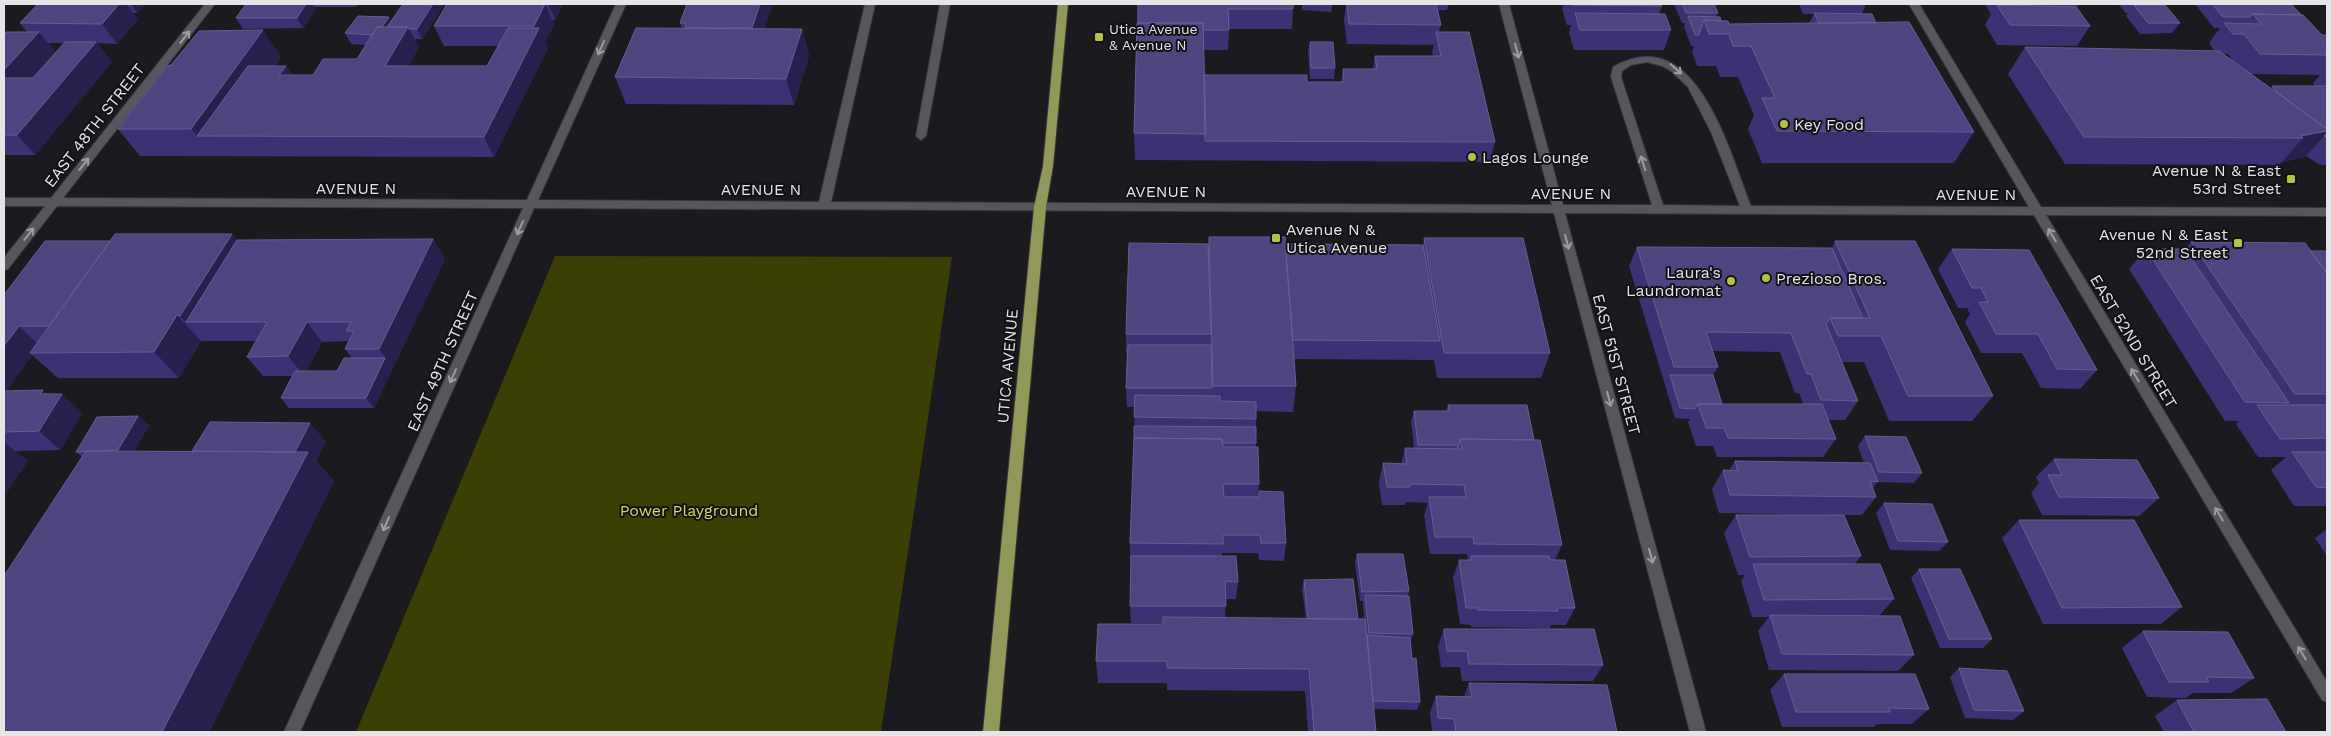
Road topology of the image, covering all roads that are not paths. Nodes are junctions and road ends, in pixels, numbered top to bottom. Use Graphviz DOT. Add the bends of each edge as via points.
graph roads {
  1 [pos="210,4"];
  2 [pos="621,4"];
  3 [pos="870,4"];
  4 [pos="945,4"];
  5 [pos="1063,4"];
  6 [pos="1504,4"];
  7 [pos="1914,4"];
  8 [pos="921,136"];
  9 [pos="4,202"];
  10 [pos="54,202"];
  11 [pos="531,204"];
  12 [pos="824,206"];
  13 [pos="1040,206"];
  14 [pos="1558,209"];
  15 [pos="1658,209"];
  16 [pos="1747,209"];
  17 [pos="2037,210"];
  18 [pos="2327,212"];
  19 [pos="4,266"];
  20 [pos="2327,695"];
  21 [pos="292,732"];
  22 [pos="991,732"];
  23 [pos="1698,732"];
  10 -- 1 [label="street, EAST 48TH STREET, one-way"];
  2 -- 11 [label="street, EAST 49TH STREET, one-way"];
  3 -- 12 [label="street"];
  4 -- 8 [label="street"];
  5 -- 13 [label="main road, UTICA AVENUE" via="1048,166"];
  6 -- 14 [label="street, EAST 51ST STREET, one-way"];
  7 -- 17 [label="street, EAST 52ND STREET"];
  9 -- 10 [label="street, AVENUE N"];
  10 -- 11 [label="street, AVENUE N"];
  19 -- 10 [label="street, EAST 48TH STREET, one-way"];
  11 -- 12 [label="street, AVENUE N"];
  11 -- 21 [label="street, EAST 49TH STREET, one-way"];
  12 -- 13 [label="street, AVENUE N"];
  13 -- 14 [label="street, AVENUE N"];
  13 -- 22 [label="main road, UTICA AVENUE"];
  14 -- 15 [label="street, AVENUE N"];
  14 -- 23 [label="street, EAST 51ST STREET, one-way"];
  15 -- 16 [label="street, AVENUE N"];
  15 -- 16 [label="street, one-way" via="1616,78 1617,69 1626,62 1670,63 1692,85 1710,119"];
  16 -- 17 [label="street, AVENUE N"];
  17 -- 18 [label="street, AVENUE N"];
  20 -- 17 [label="street, EAST 52ND STREET, one-way"];
}
